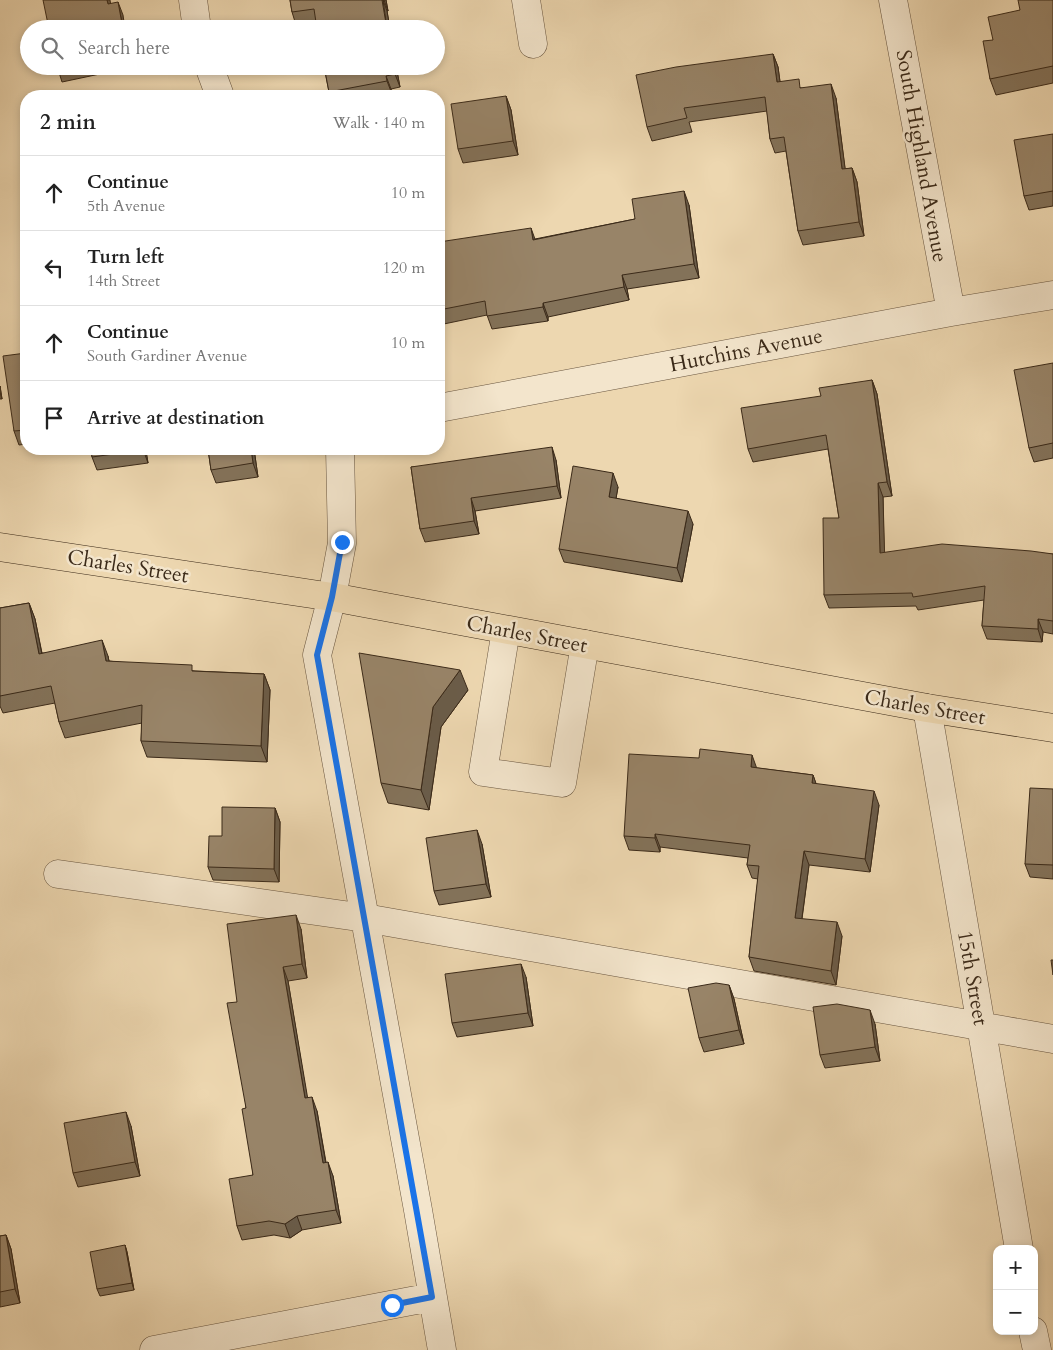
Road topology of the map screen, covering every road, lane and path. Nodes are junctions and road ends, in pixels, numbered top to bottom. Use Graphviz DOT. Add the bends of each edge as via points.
graph roads {
  1 [pos="192,0"];
  2 [pos="526,0"];
  3 [pos="893,0"];
  4 [pos="196,20"];
  5 [pos="533,44"];
  6 [pos="212,75"];
  7 [pos="218,90"];
  8 [pos="1053,295"];
  9 [pos="951,312"];
  10 [pos="445,407"];
  11 [pos="340,455"];
  12 [pos="0,547"];
  13 [pos="332,597"];
  14 [pos="506,630"];
  15 [pos="584,644"];
  16 [pos="927,708"];
  17 [pos="1053,728"];
  18 [pos="58,874"];
  19 [pos="365,918"];
  20 [pos="981,1027"];
  21 [pos="1053,1039"];
  22 [pos="1018,1245"];
  23 [pos="432,1297"];
  24 [pos="1034,1335"];
  25 [pos="154,1350"];
  26 [pos="442,1350"];
  27 [pos="1037,1350"];
  1 -- 4 [label="street"];
  2 -- 5 [label="street"];
  3 -- 9 [label="street, South Highland Avenue"];
  6 -- 7 [label="street"];
  8 -- 9 [label="street, Hutchins Avenue"];
  9 -- 10 [label="street, Hutchins Avenue"];
  11 -- 13 [label="street" via="342,542"];
  12 -- 13 [label="main road, Charles Street"];
  13 -- 14 [label="main road, Charles Street"];
  13 -- 19 [label="street" via="317,655"];
  14 -- 15 [label="main road, Charles Street"];
  14 -- 15 [label="street" via="483,772 562,783"];
  15 -- 16 [label="main road, Charles Street"];
  16 -- 17 [label="main road, Charles Street"];
  16 -- 20 [label="street, 15th Street"];
  18 -- 19 [label="street"];
  19 -- 20 [label="street"];
  19 -- 23 [label="street"];
  20 -- 21 [label="street"];
  20 -- 22 [label="street, 15th Street"];
  23 -- 25 [label="street"];
  23 -- 26 [label="street"];
  24 -- 27 [label="street"];
}
